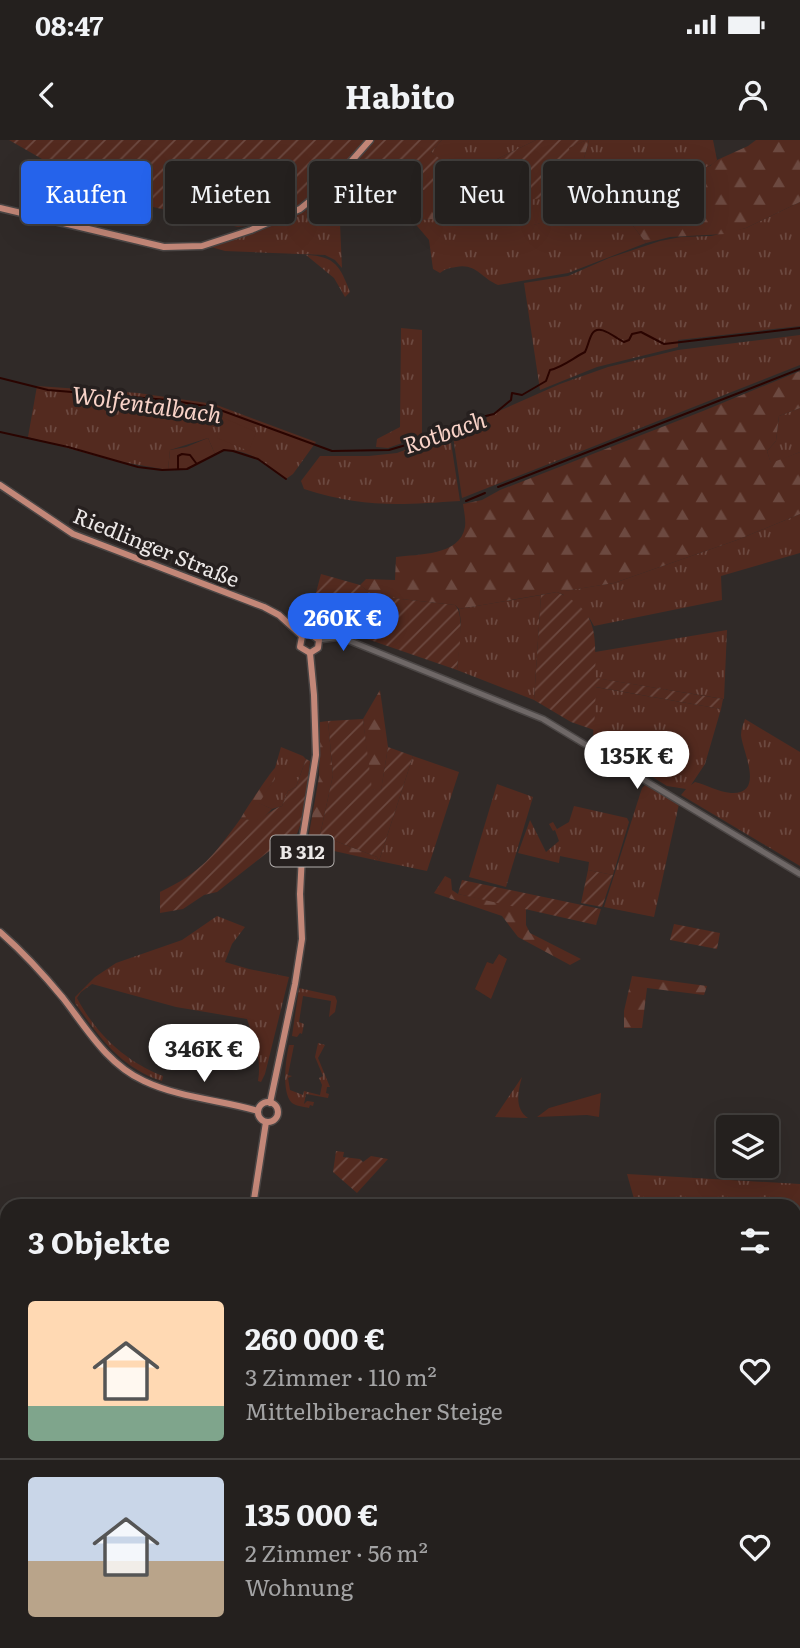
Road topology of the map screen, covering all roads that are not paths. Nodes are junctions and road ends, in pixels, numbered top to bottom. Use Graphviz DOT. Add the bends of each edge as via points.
graph roads {
  1 [pos="370,140"];
  2 [pos="0,208"];
  3 [pos="0,485"];
  4 [pos="302,636"];
  5 [pos="319,640"];
  6 [pos="310,653"];
  7 [pos="800,874"];
  8 [pos="0,932"];
  9 [pos="270,1103"];
  10 [pos="258,1111"];
  11 [pos="266,1122"];
  12 [pos="254,1199"];
  1 -- 2 [label="main road" via="332,183 300,208 202,246 164,247"];
  3 -- 4 [label="main road, Riedlinger Straße / B 312" via="74,534 264,607"];
  4 -- 5 [label="main road, Riedlinger Straße / B 312" via="309,633"];
  4 -- 6 [label="main road, Riedlinger Straße / B 312" via="300,647"];
  5 -- 6 [label="main road" via="318,648"];
  5 -- 7 [label="street" via="340,638 555,726"];
  6 -- 9 [label="main road, Riedlinger Straße / B 312" via="316,755 303,836 302,939"];
  8 -- 10 [label="main road" via="47,979 121,1067 160,1088"];
  9 -- 10 [label="main road"];
  9 -- 11 [label="main road, B 312" via="278,1114"];
  10 -- 11 [label="main road"];
  11 -- 12 [label="main road, B 312"];
}
